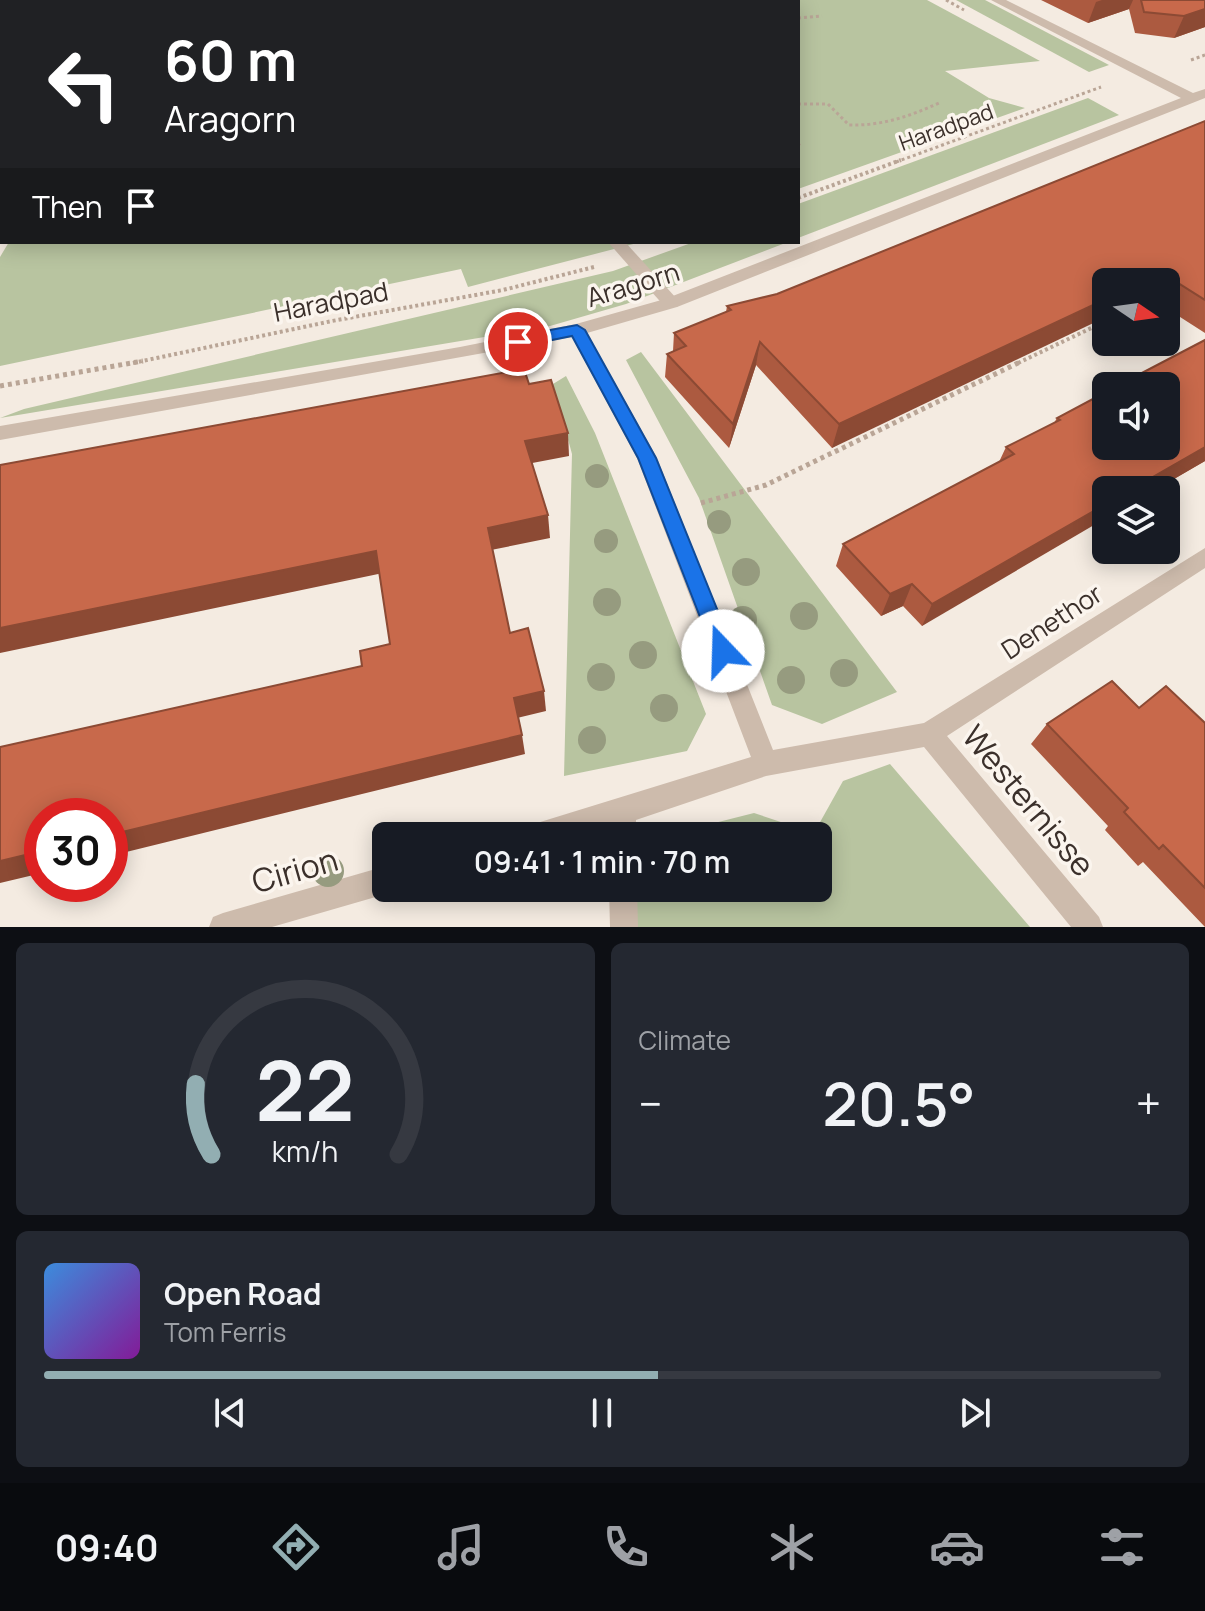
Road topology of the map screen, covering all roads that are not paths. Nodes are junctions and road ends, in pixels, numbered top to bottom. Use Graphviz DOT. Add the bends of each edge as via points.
graph roads {
  1 [pos="997,0"];
  2 [pos="1199,95"];
  3 [pos="621,249"];
  4 [pos="671,303"];
  5 [pos="577,330"];
  6 [pos="0,433"];
  7 [pos="1205,557"];
  8 [pos="929,734"];
  9 [pos="766,764"];
  10 [pos="627,822"];
  11 [pos="372,884"];
  12 [pos="623,902"];
  13 [pos="223,927"];
  14 [pos="624,927"];
  15 [pos="1089,927"];
  1 -- 2 [label="street"];
  2 -- 4 [label="street, Aragorn"];
  3 -- 4 [label="street"];
  4 -- 5 [label="street, Aragorn"];
  5 -- 6 [label="street, Aragorn"];
  5 -- 9 [label="street" via="647,458"];
  7 -- 8 [label="street, Denethor"];
  8 -- 9 [label="street, Westernisse"];
  8 -- 15 [label="street, Westernisse"];
  9 -- 10 [label="street, Westernisse"];
  11 -- 13 [label="street, Cirion"];
  12 -- 14 [label="street"];
}
